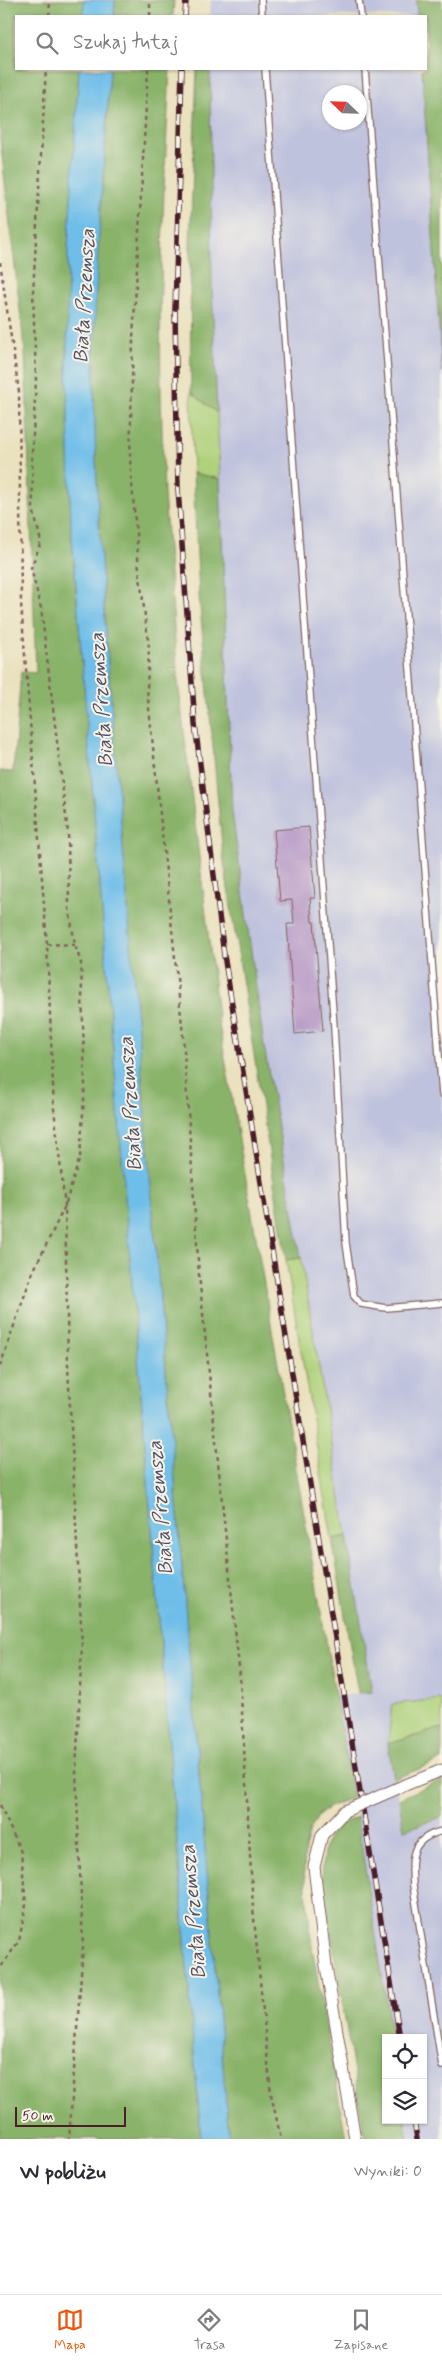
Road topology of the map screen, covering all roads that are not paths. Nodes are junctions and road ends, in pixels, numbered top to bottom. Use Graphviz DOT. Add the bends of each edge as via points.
graph roads {
  1 [pos="261,0"];
  2 [pos="359,0"];
  3 [pos="262,15"];
  4 [pos="361,15"];
  5 [pos="265,70"];
  6 [pos="365,70"];
  7 [pos="442,1095"];
  8 [pos="442,1303"];
  9 [pos="442,1770"];
  10 [pos="442,1831"];
  11 [pos="442,2066"];
  12 [pos="356,2139"];
  1 -- 3 [label="lane"];
  2 -- 4 [label="lane"];
  5 -- 8 [label="lane" via="333,1017 346,1243 354,1296 361,1304 386,1308"];
  6 -- 7 [label="lane"];
  9 -- 12 [label="street, bridge" via="345,1811 322,1835 314,1867 326,1966"];
  10 -- 11 [label="lane" via="424,1838 415,1848 411,1862"];
}
